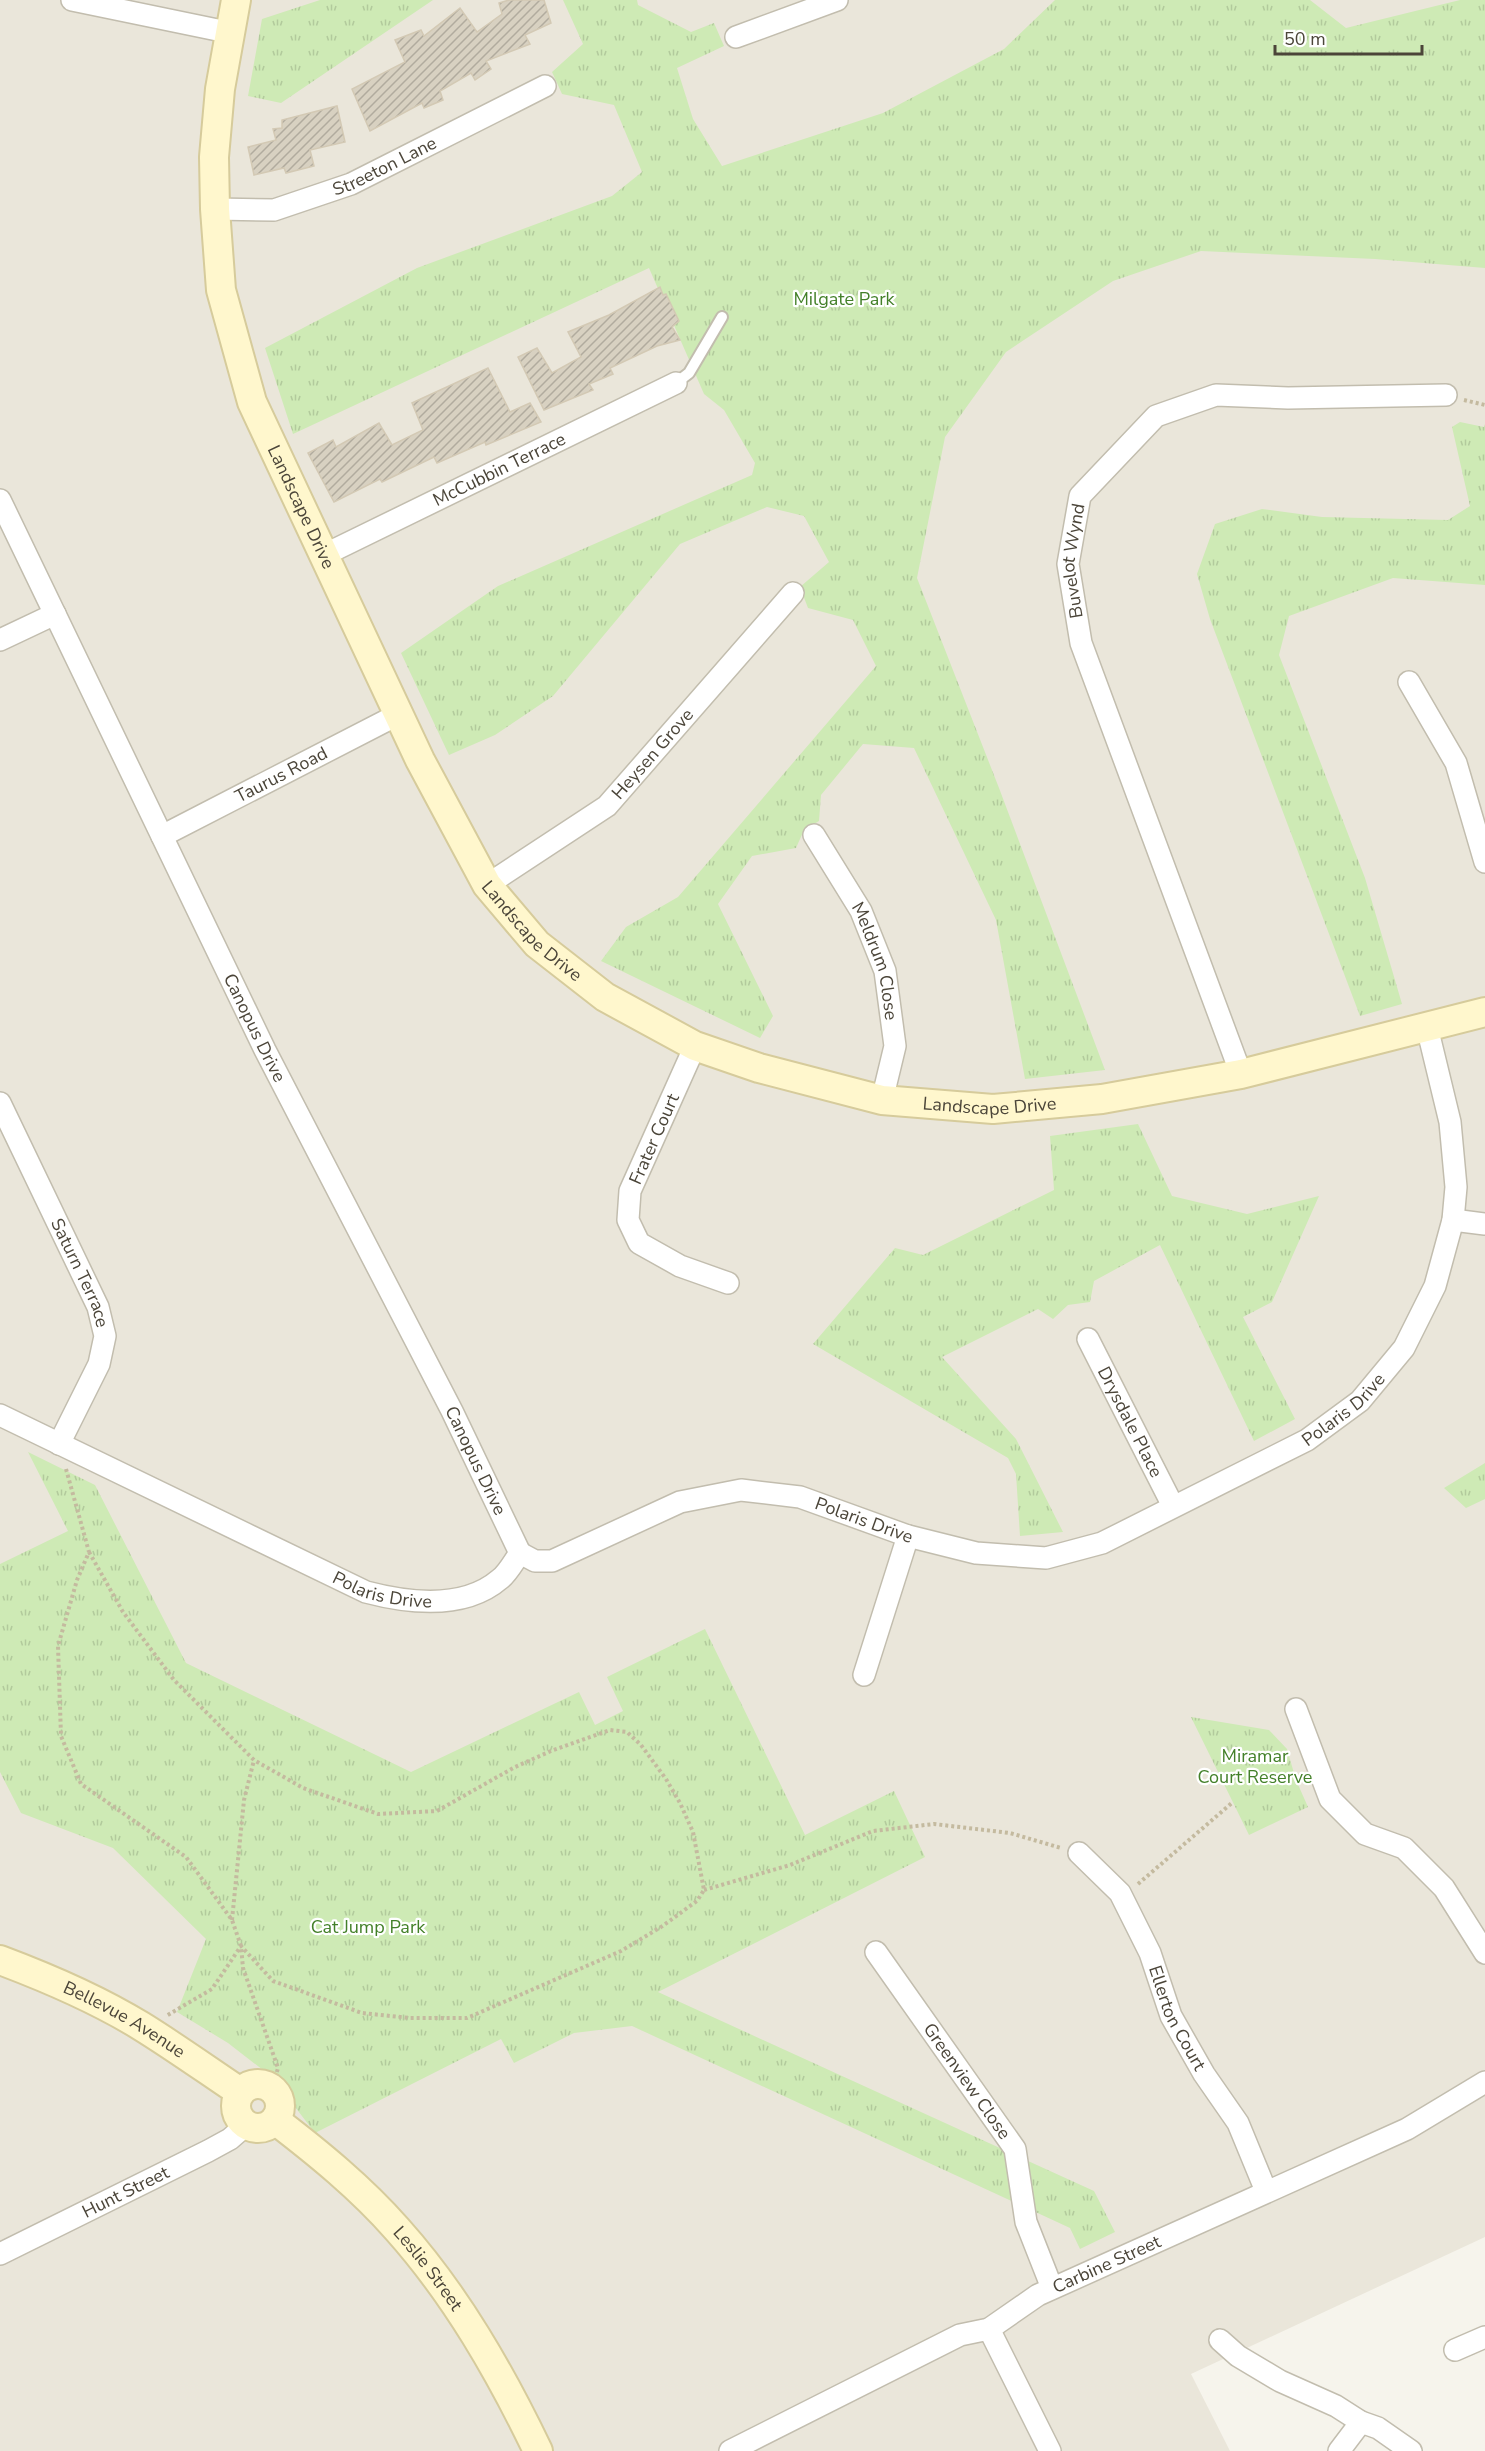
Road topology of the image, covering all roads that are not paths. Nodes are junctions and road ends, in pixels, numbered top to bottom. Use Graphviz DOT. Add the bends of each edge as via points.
graph roads {
  1 [pos="72,0"];
  2 [pos="236,0"];
  3 [pos="837,0"];
  4 [pos="232,33"];
  5 [pos="736,37"];
  6 [pos="545,86"];
  7 [pos="215,209"];
  8 [pos="722,318"];
  9 [pos="676,383"];
  10 [pos="1446,395"];
  11 [pos="0,500"];
  12 [pos="324,555"];
  13 [pos="793,593"];
  14 [pos="55,614"];
  15 [pos="0,640"];
  16 [pos="1410,682"];
  17 [pos="399,714"];
  18 [pos="814,834"];
  19 [pos="162,836"];
  20 [pos="1485,862"];
  21 [pos="487,885"];
  22 [pos="1485,1012"];
  23 [pos="1427,1027"];
  24 [pos="695,1046"];
  25 [pos="1241,1074"];
  26 [pos="882,1100"];
  27 [pos="0,1103"];
  28 [pos="1453,1220"];
  29 [pos="1485,1224"];
  30 [pos="728,1283"];
  31 [pos="1088,1339"];
  32 [pos="0,1415"];
  33 [pos="59,1444"];
  34 [pos="1173,1506"];
  35 [pos="908,1536"];
  36 [pos="520,1553"];
  37 [pos="864,1675"];
  38 [pos="1296,1709"];
  39 [pos="1079,1853"];
  40 [pos="876,1952"];
  41 [pos="1485,1953"];
  42 [pos="0,1960"];
  43 [pos="1485,2082"];
  44 [pos="240,2092"];
  45 [pos="275,2120"];
  46 [pos="246,2125"];
  47 [pos="1266,2191"];
  48 [pos="0,2254"];
  49 [pos="1053,2288"];
  50 [pos="989,2329"];
  51 [pos="1485,2337"];
  52 [pos="1220,2340"];
  53 [pos="1455,2350"];
  54 [pos="1361,2422"];
  55 [pos="538,2451"];
  56 [pos="730,2451"];
  57 [pos="1050,2451"];
  58 [pos="1339,2451"];
  59 [pos="1411,2451"];
  1 -- 4 [label="street"];
  2 -- 4 [label="street, Landscape Drive"];
  3 -- 5 [label="street"];
  4 -- 7 [label="street, Landscape Drive" via="220,89 214,157"];
  6 -- 7 [label="street, Streeton Lane" via="351,184 274,210"];
  7 -- 12 [label="street, Landscape Drive" via="221,290 252,402"];
  8 -- 9 [label="lane" via="689,373"];
  9 -- 12 [label="street, McCubbin Terrace"];
  10 -- 25 [label="street, Buvelot Wynd" via="1216,395 1156,416 1080,496 1068,564 1081,643"];
  11 -- 14 [label="street, Canopus Drive"];
  12 -- 17 [label="street, Landscape Drive"];
  13 -- 21 [label="street, Heysen Grove" via="607,806"];
  14 -- 15 [label="street"];
  14 -- 19 [label="street, Canopus Drive"];
  16 -- 20 [label="street" via="1456,763"];
  17 -- 19 [label="street, Taurus Road"];
  17 -- 21 [label="street, Landscape Drive"];
  18 -- 26 [label="street, Meldrum Close" via="861,911 885,971 895,1047"];
  19 -- 36 [label="street, Canopus Drive" via="265,1050 452,1411"];
  21 -- 24 [label="street, Landscape Drive" via="537,944 597,991"];
  22 -- 23 [label="street, Landscape Drive"];
  23 -- 25 [label="street, Landscape Drive"];
  23 -- 28 [label="street, Polaris Drive" via="1450,1122 1456,1186"];
  24 -- 26 [label="street, Landscape Drive" via="759,1068"];
  24 -- 30 [label="street, Frater Court" via="630,1191 628,1220 639,1243 680,1266"];
  25 -- 26 [label="street, Landscape Drive" via="1102,1099 993,1109"];
  27 -- 33 [label="street, Saturn Terrace" via="98,1308 105,1336 99,1364"];
  28 -- 29 [label="street"];
  28 -- 34 [label="street, Polaris Drive" via="1435,1286 1404,1348 1360,1401 1307,1440"];
  31 -- 34 [label="street, Drysdale Place"];
  32 -- 33 [label="street, Polaris Drive"];
  33 -- 36 [label="street, Polaris Drive" via="366,1592 398,1600 473,1596 501,1579"];
  34 -- 35 [label="street, Polaris Drive" via="1102,1543 1046,1558 976,1553"];
  35 -- 36 [label="street, Polaris Drive" via="800,1497 741,1490 680,1502 552,1561 535,1561"];
  35 -- 37 [label="street"];
  38 -- 41 [label="street" via="1330,1799 1365,1834 1404,1848 1444,1888"];
  39 -- 47 [label="street, Ellerton Court" via="1122,1897 1149,1953 1171,2016 1238,2123"];
  40 -- 49 [label="street, Greenview Close" via="1015,2148 1026,2222"];
  42 -- 44 [label="street, Bellevue Avenue" via="78,1993 142,2027"];
  43 -- 47 [label="street, Carbine Street" via="1407,2129"];
  44 -- 45 [label="street" via="255,2084 272,2089 280,2104"];
  44 -- 46 [label="street" via="236,2110"];
  45 -- 46 [label="street" via="261,2128"];
  45 -- 55 [label="street, Leslie Street" via="314,2149 397,2229 477,2337"];
  46 -- 48 [label="street, Hunt Street" via="231,2139"];
  47 -- 49 [label="street, Carbine Street"];
  49 -- 50 [label="street, Carbine Street"];
  50 -- 56 [label="street, Carbine Street" via="960,2335"];
  50 -- 57 [label="street"];
  51 -- 53 [label="street"];
  52 -- 54 [label="street" via="1238,2356 1280,2381"];
  54 -- 58 [label="street"];
  54 -- 59 [label="street" via="1378,2428"];
}
